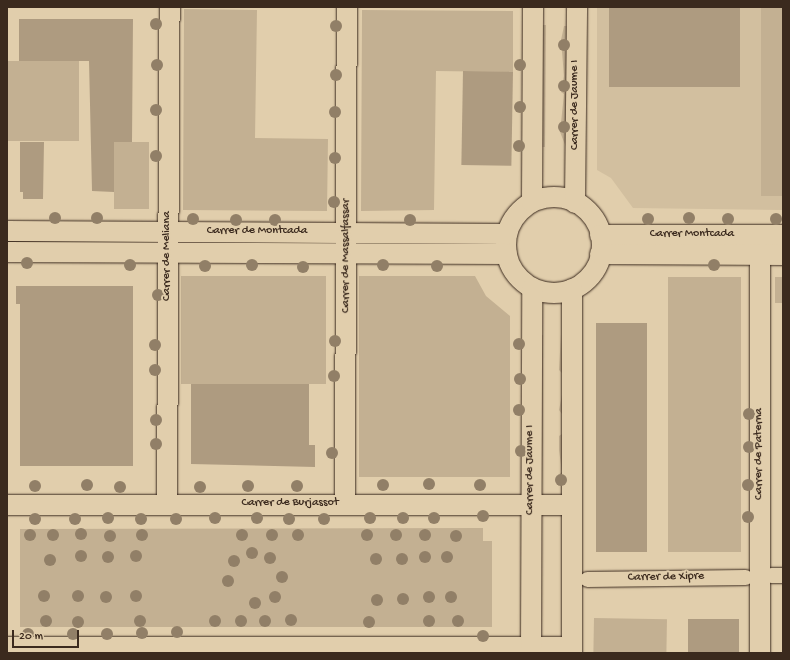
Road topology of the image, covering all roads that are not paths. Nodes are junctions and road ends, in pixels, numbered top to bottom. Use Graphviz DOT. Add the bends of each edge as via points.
graph roads {
  1 [pos="170,7"];
  2 [pos="347,7"];
  3 [pos="533,7"];
  4 [pos="577,7"];
  5 [pos="532,202"];
  6 [pos="575,202"];
  7 [pos="7,231"];
  8 [pos="168,232"];
  9 [pos="347,232"];
  10 [pos="507,234"];
  11 [pos="600,235"];
  12 [pos="783,235"];
  13 [pos="7,252"];
  14 [pos="168,252"];
  15 [pos="347,254"];
  16 [pos="507,254"];
  17 [pos="600,254"];
  18 [pos="760,255"];
  19 [pos="783,255"];
  20 [pos="532,288"];
  21 [pos="572,289"];
  22 [pos="166,504"];
  23 [pos="345,504"];
  24 [pos="531,504"];
  25 [pos="7,505"];
  26 [pos="572,505"];
  27 [pos="745,577"];
  28 [pos="587,579"];
  29 [pos="7,647"];
  30 [pos="531,650"];
  31 [pos="572,650"];
  32 [pos="760,653"];
  1 -- 8 [label="street, Carrer de Meliana"];
  2 -- 9 [label="street, Carrer de Massalfassar"];
  3 -- 5 [label="street"];
  4 -- 6 [label="street, Carrer de Jaume I"];
  5 -- 6 [label="street" via="561,198"];
  5 -- 10 [label="street" via="512,221"];
  6 -- 11 [label="street" via="587,211"];
  7 -- 8 [label="street, Carrer de Montcada"];
  8 -- 9 [label="street, Carrer de Montcada"];
  8 -- 14 [label="street, Carrer de Meliana"];
  9 -- 10 [label="street, Carrer de Montcada"];
  9 -- 15 [label="street, Carrer de Massalfassar"];
  10 -- 16 [label="street"];
  11 -- 12 [label="street, Carrer Montcada"];
  11 -- 17 [label="street"];
  13 -- 14 [label="street, Carrer de Montcada"];
  14 -- 15 [label="street, Carrer de Montcada"];
  14 -- 22 [label="street, Carrer de Meliana"];
  15 -- 16 [label="street, Carrer de Montcada"];
  15 -- 23 [label="street, Carrer de Massalfassar"];
  16 -- 20 [label="street" via="520,279"];
  17 -- 18 [label="street, Carrer Montcada"];
  17 -- 21 [label="street" via="595,269"];
  18 -- 19 [label="street, Carrer Montcada"];
  18 -- 32 [label="street, Carrer de Paterna"];
  20 -- 21 [label="street" via="559,293"];
  20 -- 24 [label="street, Carrer de Jaume I"];
  21 -- 26 [label="street"];
  22 -- 23 [label="street, Carrer de Burjassot"];
  22 -- 25 [label="street, Carrer de Burjassot"];
  23 -- 24 [label="street, Carrer de Burjassot"];
  24 -- 26 [label="street, Carrer de Burjassot"];
  24 -- 30 [label="street, Carrer de Jaume I"];
  26 -- 31 [label="street"];
  27 -- 28 [label="street, Carrer de Xipre"];
  29 -- 30 [label="street"];
  30 -- 31 [label="street"];
}
